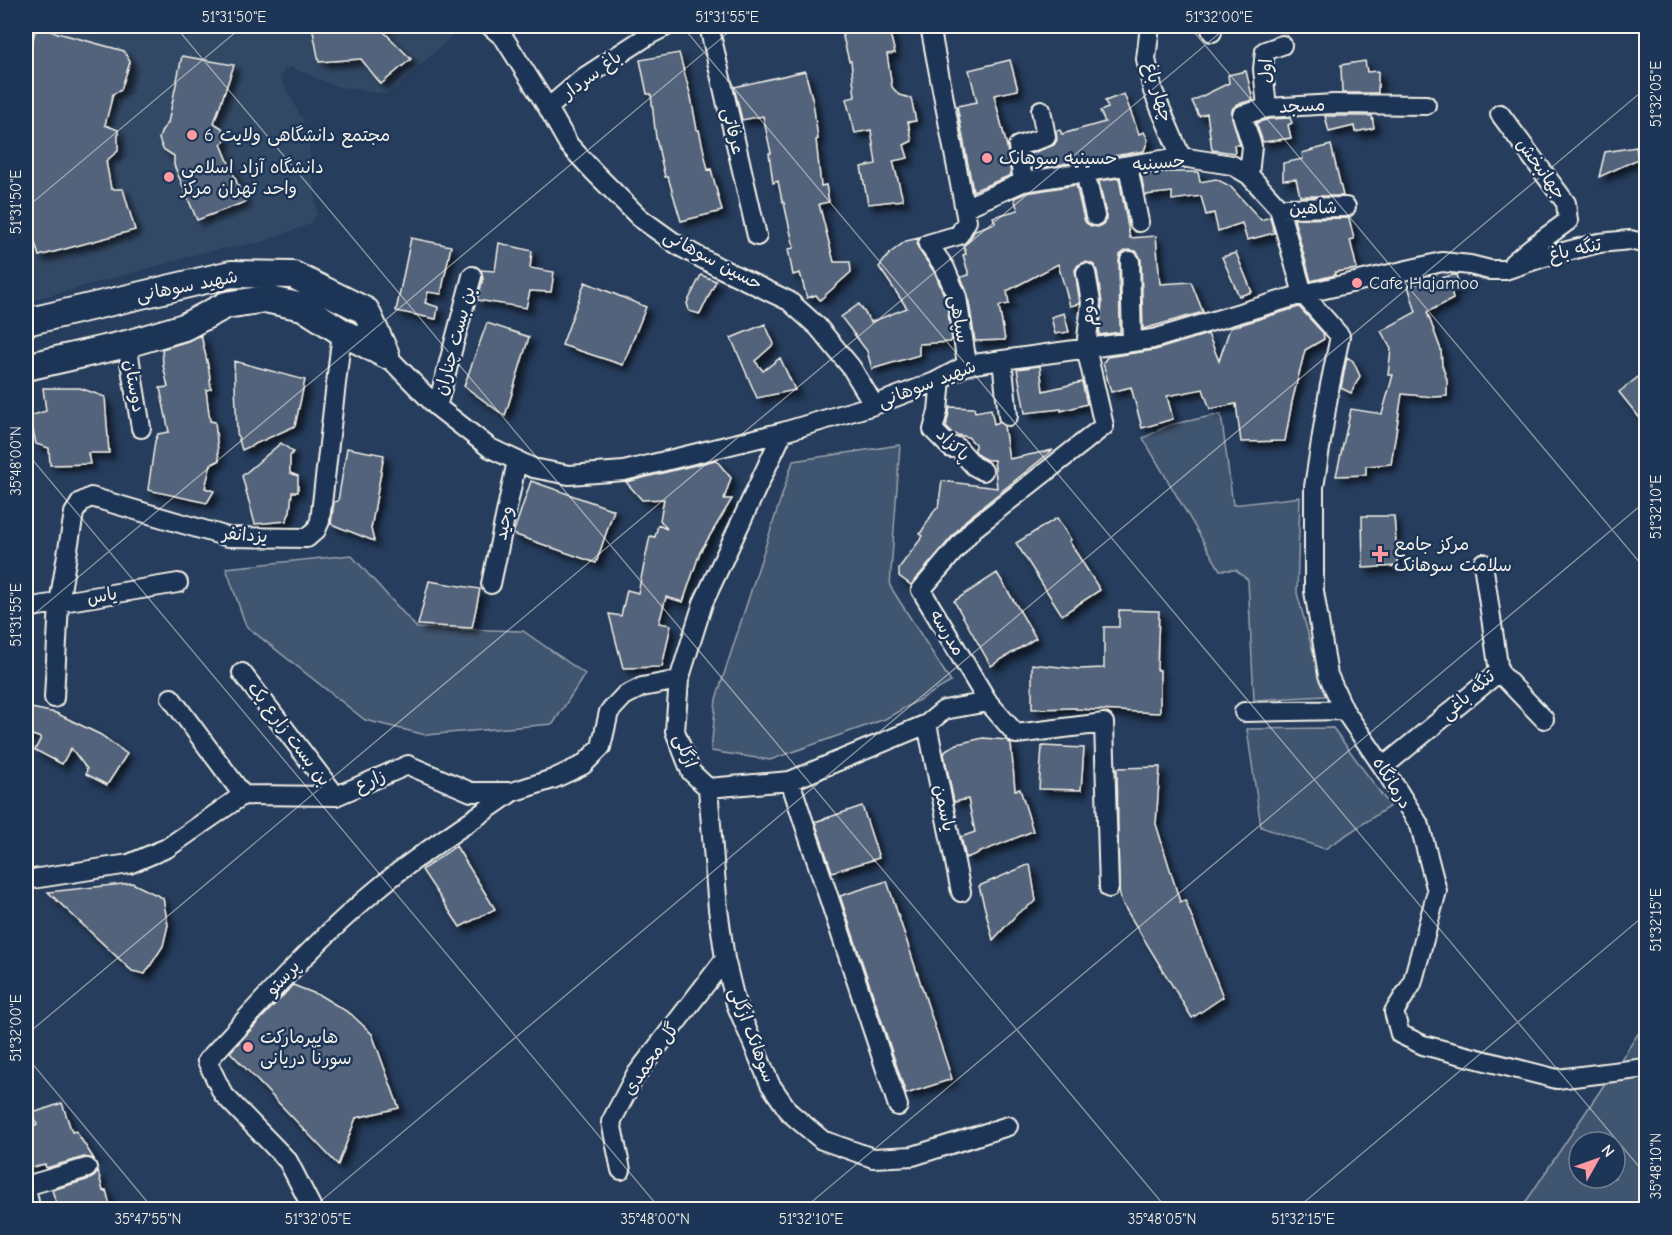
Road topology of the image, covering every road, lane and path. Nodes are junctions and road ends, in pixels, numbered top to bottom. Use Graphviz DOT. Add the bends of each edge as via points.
graph roads {
  1 [pos="490,26"];
  2 [pos="667,26"];
  3 [pos="709,26"];
  4 [pos="930,26"];
  5 [pos="1150,26"];
  6 [pos="1282,45"];
  7 [pos="1426,105"];
  8 [pos="548,108"];
  9 [pos="1267,108"];
  10 [pos="1041,110"];
  11 [pos="1500,114"];
  12 [pos="1181,157"];
  13 [pos="1128,166"];
  14 [pos="1085,172"];
  15 [pos="1249,175"];
  16 [pos="1023,182"];
  17 [pos="966,207"];
  18 [pos="1346,207"];
  19 [pos="1279,208"];
  20 [pos="1095,216"];
  21 [pos="1139,222"];
  22 [pos="758,236"];
  23 [pos="1647,244"];
  24 [pos="1130,261"];
  25 [pos="1505,270"];
  26 [pos="1086,273"];
  27 [pos="472,276"];
  28 [pos="1303,294"];
  29 [pos="26,322"];
  30 [pos="342,332"];
  31 [pos="1131,342"];
  32 [pos="127,344"];
  33 [pos="1086,348"];
  34 [pos="386,355"];
  35 [pos="1002,360"];
  36 [pos="967,365"];
  37 [pos="26,368"];
  38 [pos="941,379"];
  39 [pos="874,405"];
  40 [pos="437,407"];
  41 [pos="1008,416"];
  42 [pos="141,428"];
  43 [pos="783,432"];
  44 [pos="517,461"];
  45 [pos="983,471"];
  46 [pos="1483,563"];
  47 [pos="178,583"];
  48 [pos="491,584"];
  49 [pos="59,603"];
  50 [pos="26,608"];
  51 [pos="1499,672"];
  52 [pos="242,673"];
  53 [pos="679,680"];
  54 [pos="54,698"];
  55 [pos="171,698"];
  56 [pos="988,702"];
  57 [pos="1344,710"];
  58 [pos="1244,712"];
  59 [pos="1544,719"];
  60 [pos="927,724"];
  61 [pos="1383,768"];
  62 [pos="790,781"];
  63 [pos="708,788"];
  64 [pos="513,792"];
  65 [pos="243,795"];
  66 [pos="336,796"];
  67 [pos="26,879"];
  68 [pos="1109,888"];
  69 [pos="961,892"];
  70 [pos="725,958"];
  71 [pos="1647,1068"];
  72 [pos="898,1106"];
  73 [pos="1008,1126"];
  74 [pos="87,1168"];
  75 [pos="621,1170"];
  76 [pos="26,1188"];
  77 [pos="31,1209"];
  78 [pos="313,1209"];
  1 -- 8 [label="street, حسین سوهانی" via="504,38"];
  2 -- 8 [label="street, باغ سردار" via="583,78"];
  3 -- 22 [label="street, عرفاتی"];
  4 -- 17 [label="street"];
  5 -- 12 [label="street, چهار باغ" via="1146,59 1153,91"];
  6 -- 9 [label="street, اول" via="1265,51"];
  7 -- 9 [label="street, مسجد"];
  8 -- 39 [label="street, حسین سوهانی" via="569,145 640,218 679,246 789,301 818,327 851,367"];
  9 -- 15 [label="street, مسجد" via="1242,115 1252,146"];
  10 -- 16 [label="street" via="1046,136 1018,146"];
  11 -- 25 [label="street, جهانبخش" via="1566,203 1568,221"];
  12 -- 13 [label="street, حسینیه"];
  12 -- 15 [label="street, حسینیه" via="1232,165"];
  13 -- 14 [label="street, حسینیه"];
  13 -- 21 [label="street"];
  14 -- 16 [label="street, حسینیه"];
  14 -- 20 [label="street"];
  15 -- 19 [label="street"];
  16 -- 17 [label="street, حسینیه"];
  17 -- 36 [label="street, سپاهی" via="967,221 959,235 928,244 945,268 957,297"];
  18 -- 19 [label="street, شاهین"];
  19 -- 28 [label="street"];
  23 -- 25 [label="street, تنگه باغ" via="1630,240 1599,243"];
  24 -- 31 [label="street"];
  25 -- 28 [label="street, شهید سوهانی" via="1442,262"];
  26 -- 33 [label="street, دوم" via="1091,302"];
  27 -- 40 [label="street, بن بست چناران"];
  28 -- 31 [label="street, شهید سوهانی" via="1153,339"];
  28 -- 57 [label="street, درمانگاه" via="1340,336 1314,487 1314,591 1328,675"];
  29 -- 34 [label="main road, شهید سوهانی" via="231,274 293,274 366,310"];
  30 -- 32 [label="main road, شهید سوهانی" via="303,307 265,299 226,305 184,327"];
  30 -- 34 [label="main road, شهید سوهانی"];
  30 -- 49 [label="street, یزدانفر" via="316,530 307,538 228,537 91,497 81,502 74,513"];
  31 -- 33 [label="street, شهید سوهانی"];
  32 -- 37 [label="main road, شهید سوهانی"];
  32 -- 42 [label="street, دوستان"];
  33 -- 35 [label="street, شهید سوهانی"];
  33 -- 56 [label="street, مدرسه" via="1104,426 973,529 921,590"];
  34 -- 40 [label="street, شهید سوهانی"];
  35 -- 36 [label="street, شهید سوهانی"];
  35 -- 41 [label="street"];
  36 -- 38 [label="street, شهید سوهانی"];
  38 -- 39 [label="street, شهید سوهانی"];
  38 -- 45 [label="street, پاکزاد" via="933,430"];
  39 -- 43 [label="street, شهید سوهانی"];
  40 -- 44 [label="street, شهید سوهانی" via="490,448"];
  43 -- 44 [label="street, شهید سوهانی" via="624,471 569,475"];
  43 -- 53 [label="street, ازگلی" via="703,603"];
  44 -- 48 [label="street, وحید"];
  46 -- 51 [label="street, تنگه باغی"];
  47 -- 49 [label="street, یاس"];
  49 -- 50 [label="street, یاس"];
  49 -- 54 [label="street"];
  51 -- 59 [label="street"];
  51 -- 61 [label="street, تنگه باغی"];
  52 -- 66 [label="street, بن بست زارع یک"];
  53 -- 63 [label="street, ازگلی" via="675,731 691,772"];
  53 -- 64 [label="street, زارع" via="642,687 624,696 609,712 601,747 583,765"];
  55 -- 65 [label="street"];
  56 -- 60 [label="street, ازگلی" via="944,710"];
  56 -- 68 [label="street, مدرسه" via="1016,734 1104,723"];
  57 -- 58 [label="street"];
  57 -- 61 [label="street, درمانگاه"];
  60 -- 62 [label="street, ازگلی"];
  60 -- 69 [label="street, یاسمن"];
  61 -- 71 [label="street, درمانگاه" via="1420,826 1437,891 1412,984 1394,1012 1400,1034 1423,1045 1557,1079"];
  62 -- 63 [label="street, ازگلی"];
  62 -- 72 [label="street"];
  63 -- 70 [label="street, سوهانک ازگلی"];
  64 -- 66 [label="street, زارع" via="471,792 408,765"];
  64 -- 78 [label="street, پرستو" via="361,903 295,965 207,1061 223,1094 288,1161"];
  65 -- 66 [label="street, زارع"];
  65 -- 67 [label="street" via="167,848 129,864"];
  70 -- 73 [label="street, سوهانک ازگلی" via="736,1005 770,1084 790,1113 822,1140 873,1158 913,1156"];
  70 -- 75 [label="street, گل محمدی" via="635,1077 611,1122"];
  74 -- 76 [label="street"];
  76 -- 77 [label="street"];
}
